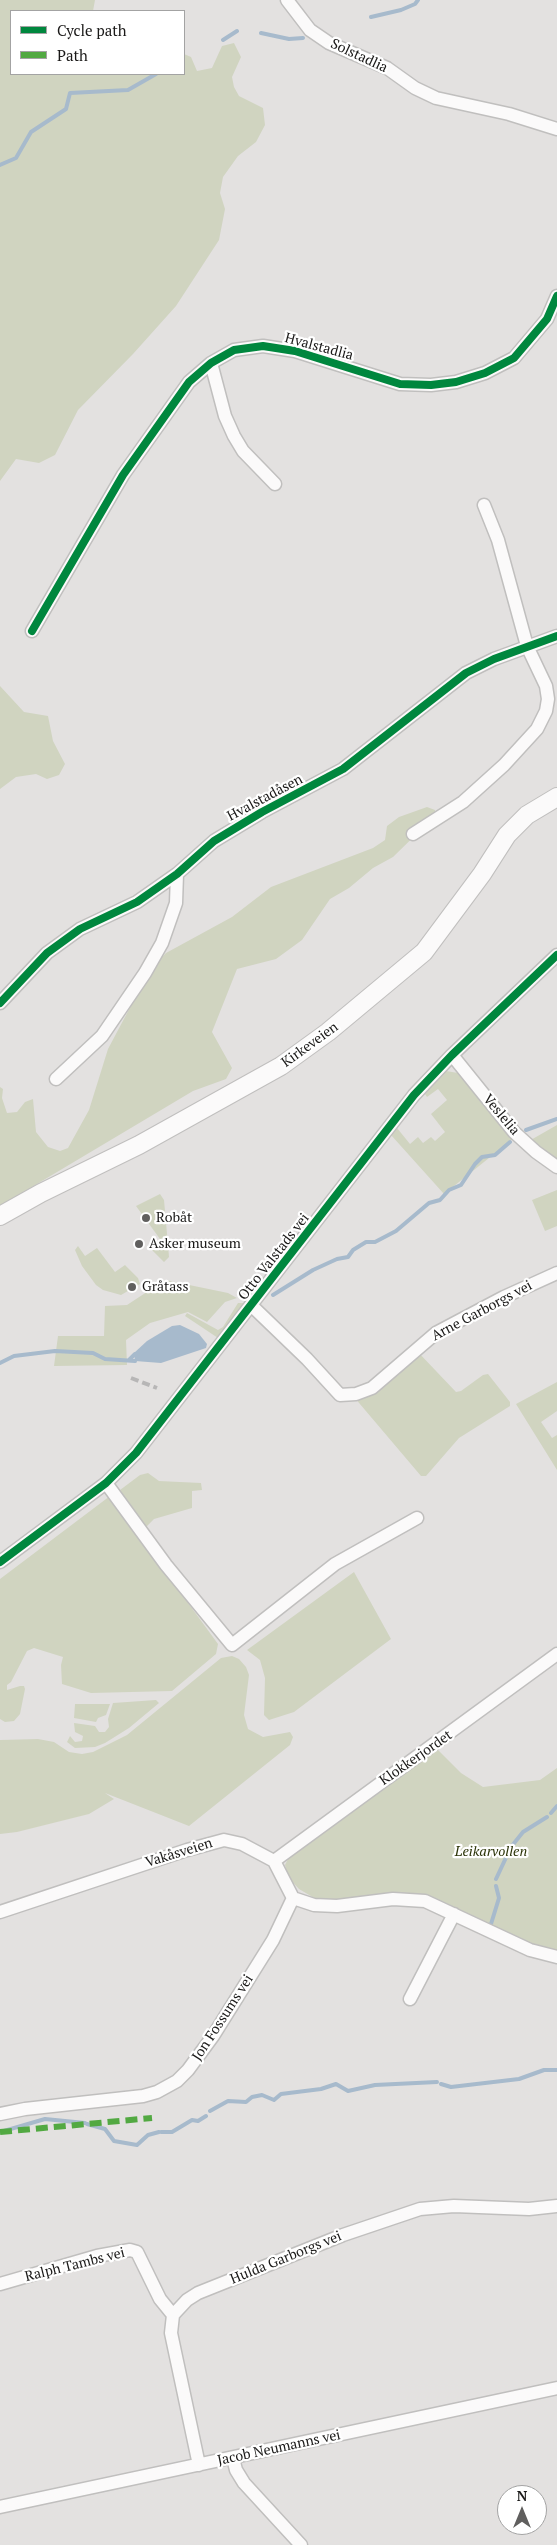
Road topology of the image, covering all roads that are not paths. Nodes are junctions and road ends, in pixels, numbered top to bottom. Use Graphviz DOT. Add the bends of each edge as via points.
graph roads {
  1 [pos="287,0"];
  2 [pos="557,129"];
  3 [pos="557,296"];
  4 [pos="552,320"];
  5 [pos="211,363"];
  6 [pos="275,484"];
  7 [pos="484,505"];
  8 [pos="32,630"];
  9 [pos="557,636"];
  10 [pos="527,646"];
  11 [pos="557,797"];
  12 [pos="413,834"];
  13 [pos="177,874"];
  14 [pos="557,955"];
  15 [pos="0,1003"];
  16 [pos="452,1055"];
  17 [pos="56,1079"];
  18 [pos="557,1167"];
  19 [pos="0,1216"];
  20 [pos="557,1273"];
  21 [pos="252,1306"];
  22 [pos="106,1483"];
  23 [pos="417,1518"];
  24 [pos="0,1562"];
  25 [pos="557,1654"];
  26 [pos="274,1861"];
  27 [pos="293,1898"];
  28 [pos="0,1912"];
  29 [pos="454,1914"];
  30 [pos="557,1957"];
  31 [pos="410,1999"];
  32 [pos="0,2114"];
  33 [pos="557,2206"];
  34 [pos="0,2284"];
  35 [pos="173,2315"];
  36 [pos="557,2388"];
  37 [pos="233,2458"];
  38 [pos="198,2465"];
  39 [pos="0,2507"];
  40 [pos="301,2545"];
  1 -- 2 [label="street, Solstadlia" via="310,30 328,43 386,68 415,88 436,98 510,114"];
  3 -- 4 [label="street, Hvalstadlia"];
  4 -- 5 [label="street, Hvalstadlia" via="514,358 485,373 456,382 400,384 295,351 263,346 234,350"];
  5 -- 6 [label="street" via="225,416 234,436 243,451"];
  5 -- 8 [label="street, Hvalstadlia" via="189,382 123,475"];
  7 -- 10 [label="street" via="498,540"];
  9 -- 10 [label="street, Hvalstadåsen"];
  10 -- 12 [label="street" via="540,672 548,699 537,729 463,802"];
  10 -- 13 [label="street, Hvalstadåsen" via="466,673 343,769 214,841"];
  11 -- 19 [label="main road, Kirkeveien" via="527,815 507,835 424,952 328,1032 281,1066 139,1145"];
  13 -- 15 [label="street, Hvalstadåsen" via="137,902 80,929 47,954"];
  13 -- 17 [label="street" via="176,903 162,943 145,973 102,1036"];
  14 -- 16 [label="street, Otto Valstads vei"];
  16 -- 18 [label="street, Veslelia" via="514,1132"];
  16 -- 21 [label="street, Otto Valstads vei" via="414,1095"];
  20 -- 21 [label="street, Arne Garborgs vei" via="436,1334 372,1388 356,1394 340,1395"];
  21 -- 22 [label="street, Otto Valstads vei" via="136,1453"];
  22 -- 23 [label="street" via="166,1565 232,1645 334,1564"];
  22 -- 24 [label="street, Otto Valstads vei"];
  25 -- 26 [label="street, Klokkerjordet"];
  26 -- 27 [label="street"];
  26 -- 28 [label="street, Vakåsveien" via="242,1844 224,1840"];
  27 -- 29 [label="street" via="314,1905 337,1906 393,1899 425,1901"];
  27 -- 32 [label="street, Jon Fossums vei" via="274,1940 213,2036 177,2081 143,2096"];
  29 -- 30 [label="street" via="530,1950"];
  29 -- 31 [label="street"];
  33 -- 35 [label="street, Hulda Garborgs vei" via="420,2209 343,2235 198,2293 178,2307"];
  34 -- 35 [label="street, Ralph Tambs vei" via="97,2256 130,2250 137,2252 160,2299"];
  35 -- 38 [label="street" via="173,2344"];
  36 -- 37 [label="street, Jacob Neumanns vei"];
  37 -- 38 [label="street, Jacob Neumanns vei"];
  37 -- 40 [label="street" via="244,2482"];
  38 -- 39 [label="street, Jacob Neumanns vei"];
}
